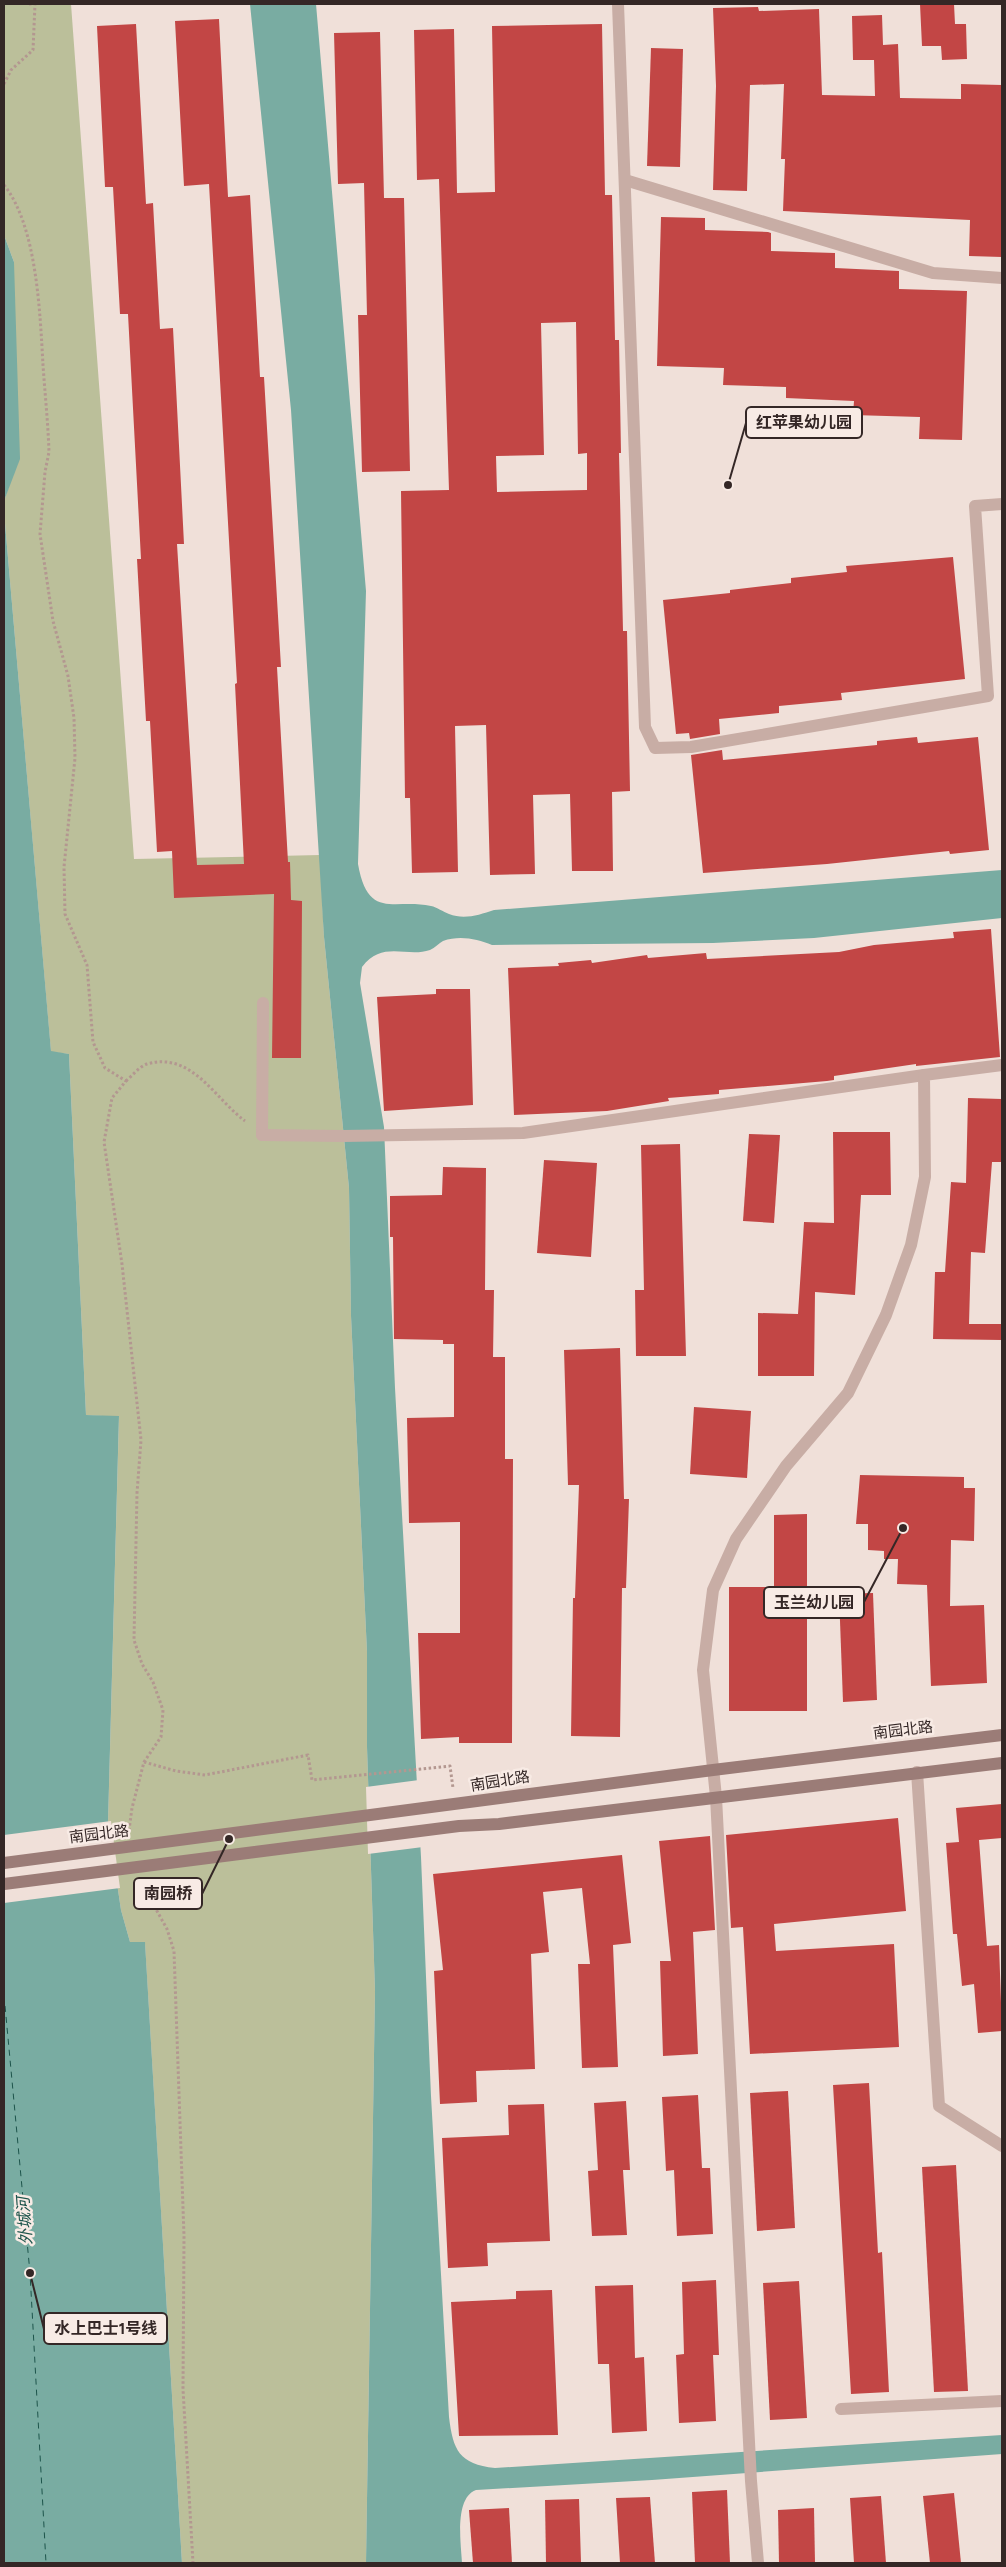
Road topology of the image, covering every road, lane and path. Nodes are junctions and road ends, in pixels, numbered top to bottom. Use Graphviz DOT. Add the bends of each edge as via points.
graph roads {
  1 [pos="28,4"];
  2 [pos="618,4"];
  3 [pos="4,84"];
  4 [pos="625,180"];
  5 [pos="4,185"];
  6 [pos="1002,278"];
  7 [pos="1002,504"];
  8 [pos="262,1003"];
  9 [pos="1002,1066"];
  10 [pos="924,1075"];
  11 [pos="126,1081"];
  12 [pos="262,1135"];
  13 [pos="1002,1735"];
  14 [pos="144,1762"];
  15 [pos="1002,1763"];
  16 [pos="712,1770"];
  17 [pos="917,1772"];
  18 [pos="454,1791"];
  19 [pos="716,1797"];
  20 [pos="129,1832"];
  21 [pos="4,1862"];
  22 [pos="142,1882"];
  23 [pos="4,1884"];
  24 [pos="1002,2146"];
  25 [pos="1002,2401"];
  26 [pos="841,2409"];
  27 [pos="193,2563"];
  28 [pos="758,2563"];
  1 -- 3 [label="path" via="35,4 33,50 11,70"];
  2 -- 4 [label="street"];
  4 -- 6 [label="street" via="933,273"];
  4 -- 7 [label="street" via="645,727 655,748 691,747 988,696 975,506"];
  5 -- 11 [label="path" via="13,197 28,243 41,323 49,452 40,534 53,621 68,676 74,718 75,758 64,867 65,914 87,965 93,1042 105,1068"];
  8 -- 12 [label="street"];
  9 -- 10 [label="street"];
  10 -- 12 [label="street" via="523,1133"];
  10 -- 16 [label="street" via="925,1177 910,1245 886,1315 848,1393 786,1466 736,1539 713,1590 703,1670"];
  11 -- 12 [label="path" via="146,1064 170,1064 190,1070 208,1083 229,1110"];
  11 -- 14 [label="path" via="112,1098 104,1142 122,1264 141,1440 134,1640 163,1710 161,1737"];
  13 -- 16 [label="main road, 南园北路"];
  14 -- 18 [label="path" via="205,1775 308,1755 312,1780 450,1766"];
  14 -- 20 [label="path"];
  15 -- 17 [label="main road"];
  16 -- 19 [label="street"];
  16 -- 21 [label="main road, 南园北路"];
  17 -- 19 [label="main road"];
  17 -- 24 [label="street" via="939,2106"];
  19 -- 23 [label="main road"];
  19 -- 28 [label="street"];
  22 -- 27 [label="path" via="167,1929 174,1951 184,2236 183,2389"];
  25 -- 26 [label="street"];
}
